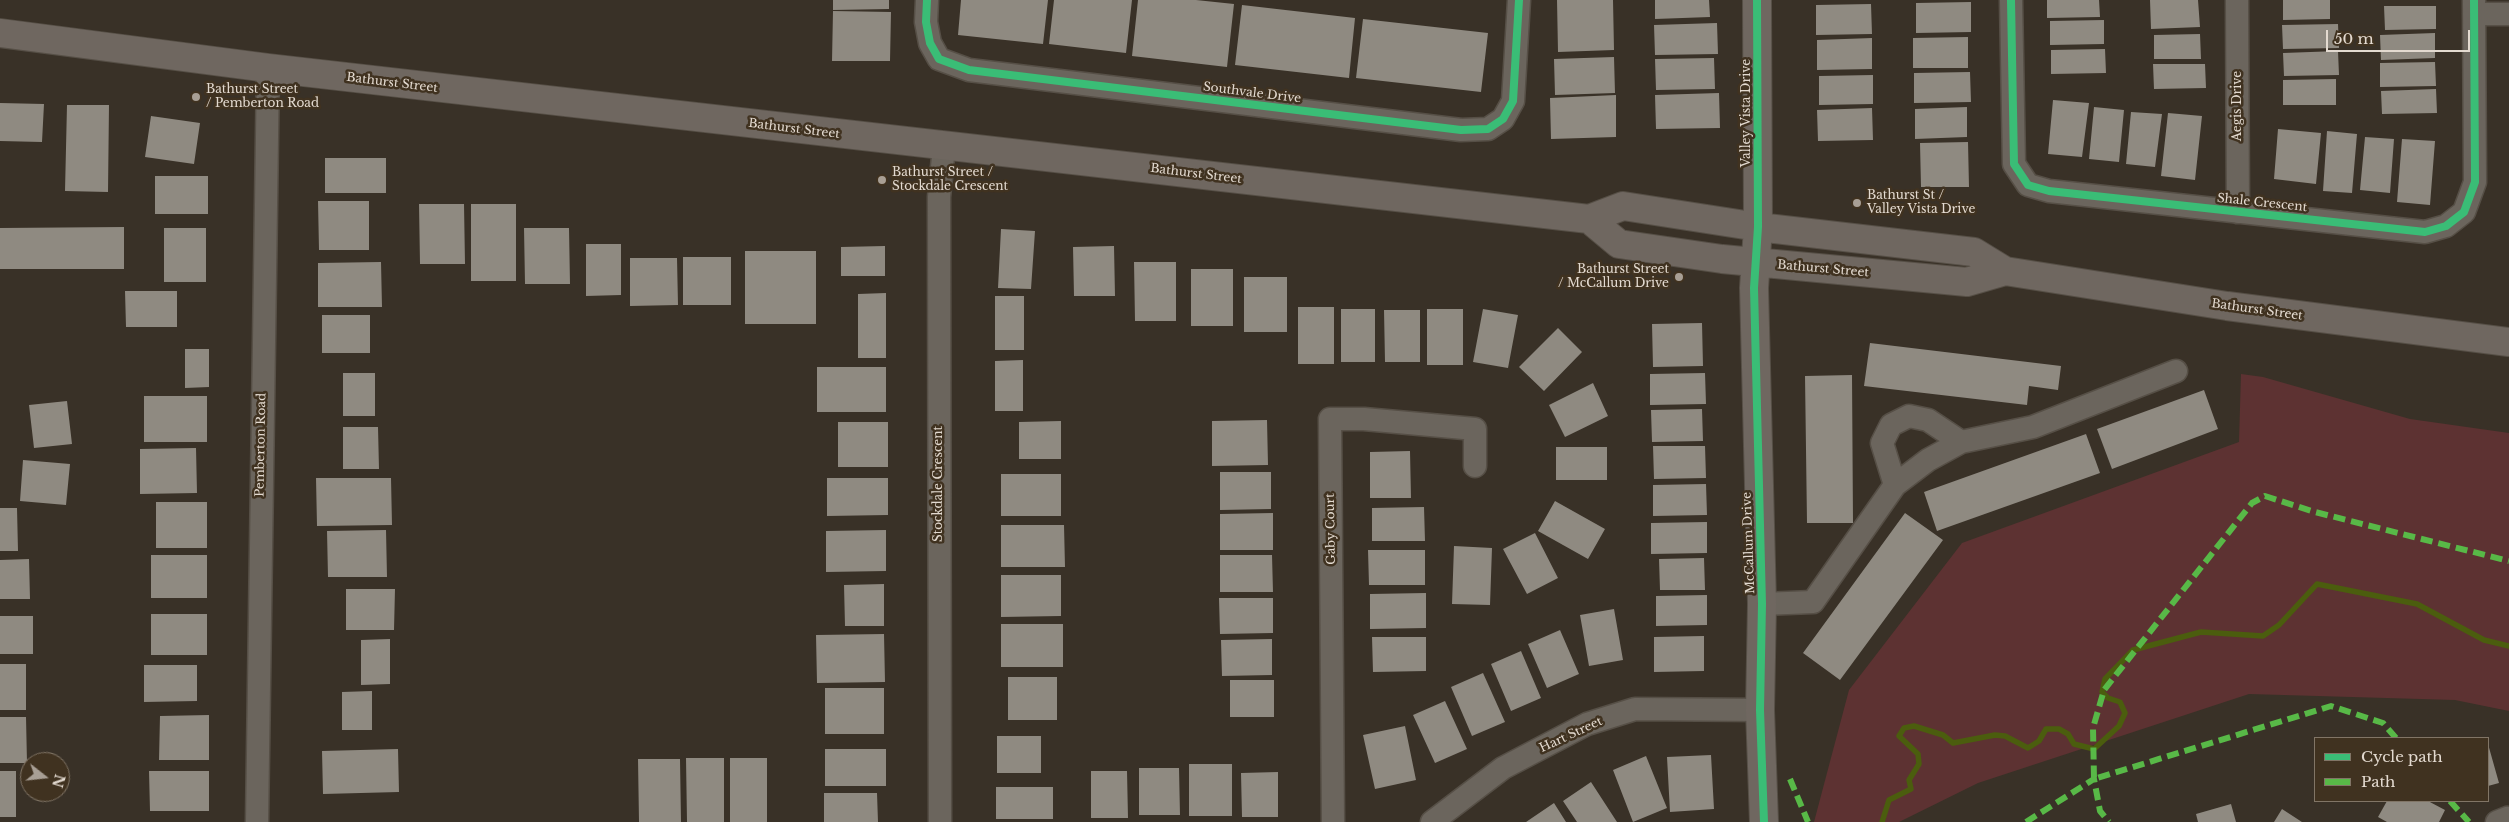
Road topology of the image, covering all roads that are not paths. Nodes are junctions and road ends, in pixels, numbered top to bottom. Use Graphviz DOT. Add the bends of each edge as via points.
graph roads {
  1 [pos="927,0"];
  2 [pos="1519,0"];
  3 [pos="1757,0"];
  4 [pos="2011,0"];
  5 [pos="2237,0"];
  6 [pos="2474,7"];
  7 [pos="2509,14"];
  8 [pos="0,33"];
  9 [pos="268,68"];
  10 [pos="944,147"];
  11 [pos="2238,212"];
  12 [pos="1589,219"];
  13 [pos="1758,227"];
  14 [pos="1756,262"];
  15 [pos="2005,271"];
  16 [pos="2509,342"];
  17 [pos="2176,371"];
  18 [pos="1962,442"];
  19 [pos="1475,466"];
  20 [pos="1896,485"];
  21 [pos="1762,604"];
  22 [pos="1760,710"];
  23 [pos="2509,820"];
  24 [pos="257,822"];
  25 [pos="940,822"];
  26 [pos="1333,822"];
  27 [pos="1432,822"];
  28 [pos="1764,822"];
  29 [pos="2497,822"];
  1 -- 2 [label="street, Southvale Drive" via="926,22 930,43 939,60 969,70 1461,130 1488,129 1503,118 1513,101"];
  3 -- 13 [label="main road, Valley Vista Drive"];
  4 -- 11 [label="street, Shale Crescent" via="2014,164 2028,185 2049,191"];
  5 -- 11 [label="street, Aegis Drive"];
  6 -- 7 [label="street"];
  6 -- 11 [label="street, Shale Crescent" via="2476,182 2464,212 2446,226 2425,232"];
  8 -- 9 [label="main road, Bathurst Street"];
  9 -- 10 [label="main road, Bathurst Street"];
  9 -- 24 [label="street, Pemberton Road"];
  10 -- 12 [label="main road, Bathurst Street"];
  10 -- 25 [label="street, Stockdale Crescent" via="939,197"];
  12 -- 13 [label="main road, Bathurst Street" via="1623,206"];
  12 -- 14 [label="main road, Bathurst Street" via="1619,244"];
  13 -- 14 [label="main road, Valley Vista Drive"];
  13 -- 15 [label="main road, Bathurst Street" via="1974,252"];
  14 -- 15 [label="main road, Bathurst Street" via="1967,282"];
  14 -- 21 [label="main road, McCallum Drive"];
  15 -- 16 [label="main road, Bathurst Street" via="2227,306"];
  17 -- 18 [label="street" via="2033,427"];
  18 -- 20 [label="street" via="1920,466"];
  18 -- 20 [label="street" via="1928,420 1910,416 1891,425 1882,443"];
  19 -- 26 [label="street, Gaby Court" via="1476,429 1364,419 1330,420"];
  20 -- 21 [label="street" via="1813,602"];
  21 -- 22 [label="main road, McCallum Drive"];
  22 -- 27 [label="street, Hart Street" via="1635,709 1587,724 1503,768"];
  22 -- 28 [label="main road, McCallum Drive"];
  23 -- 29 [label="street"];
}
